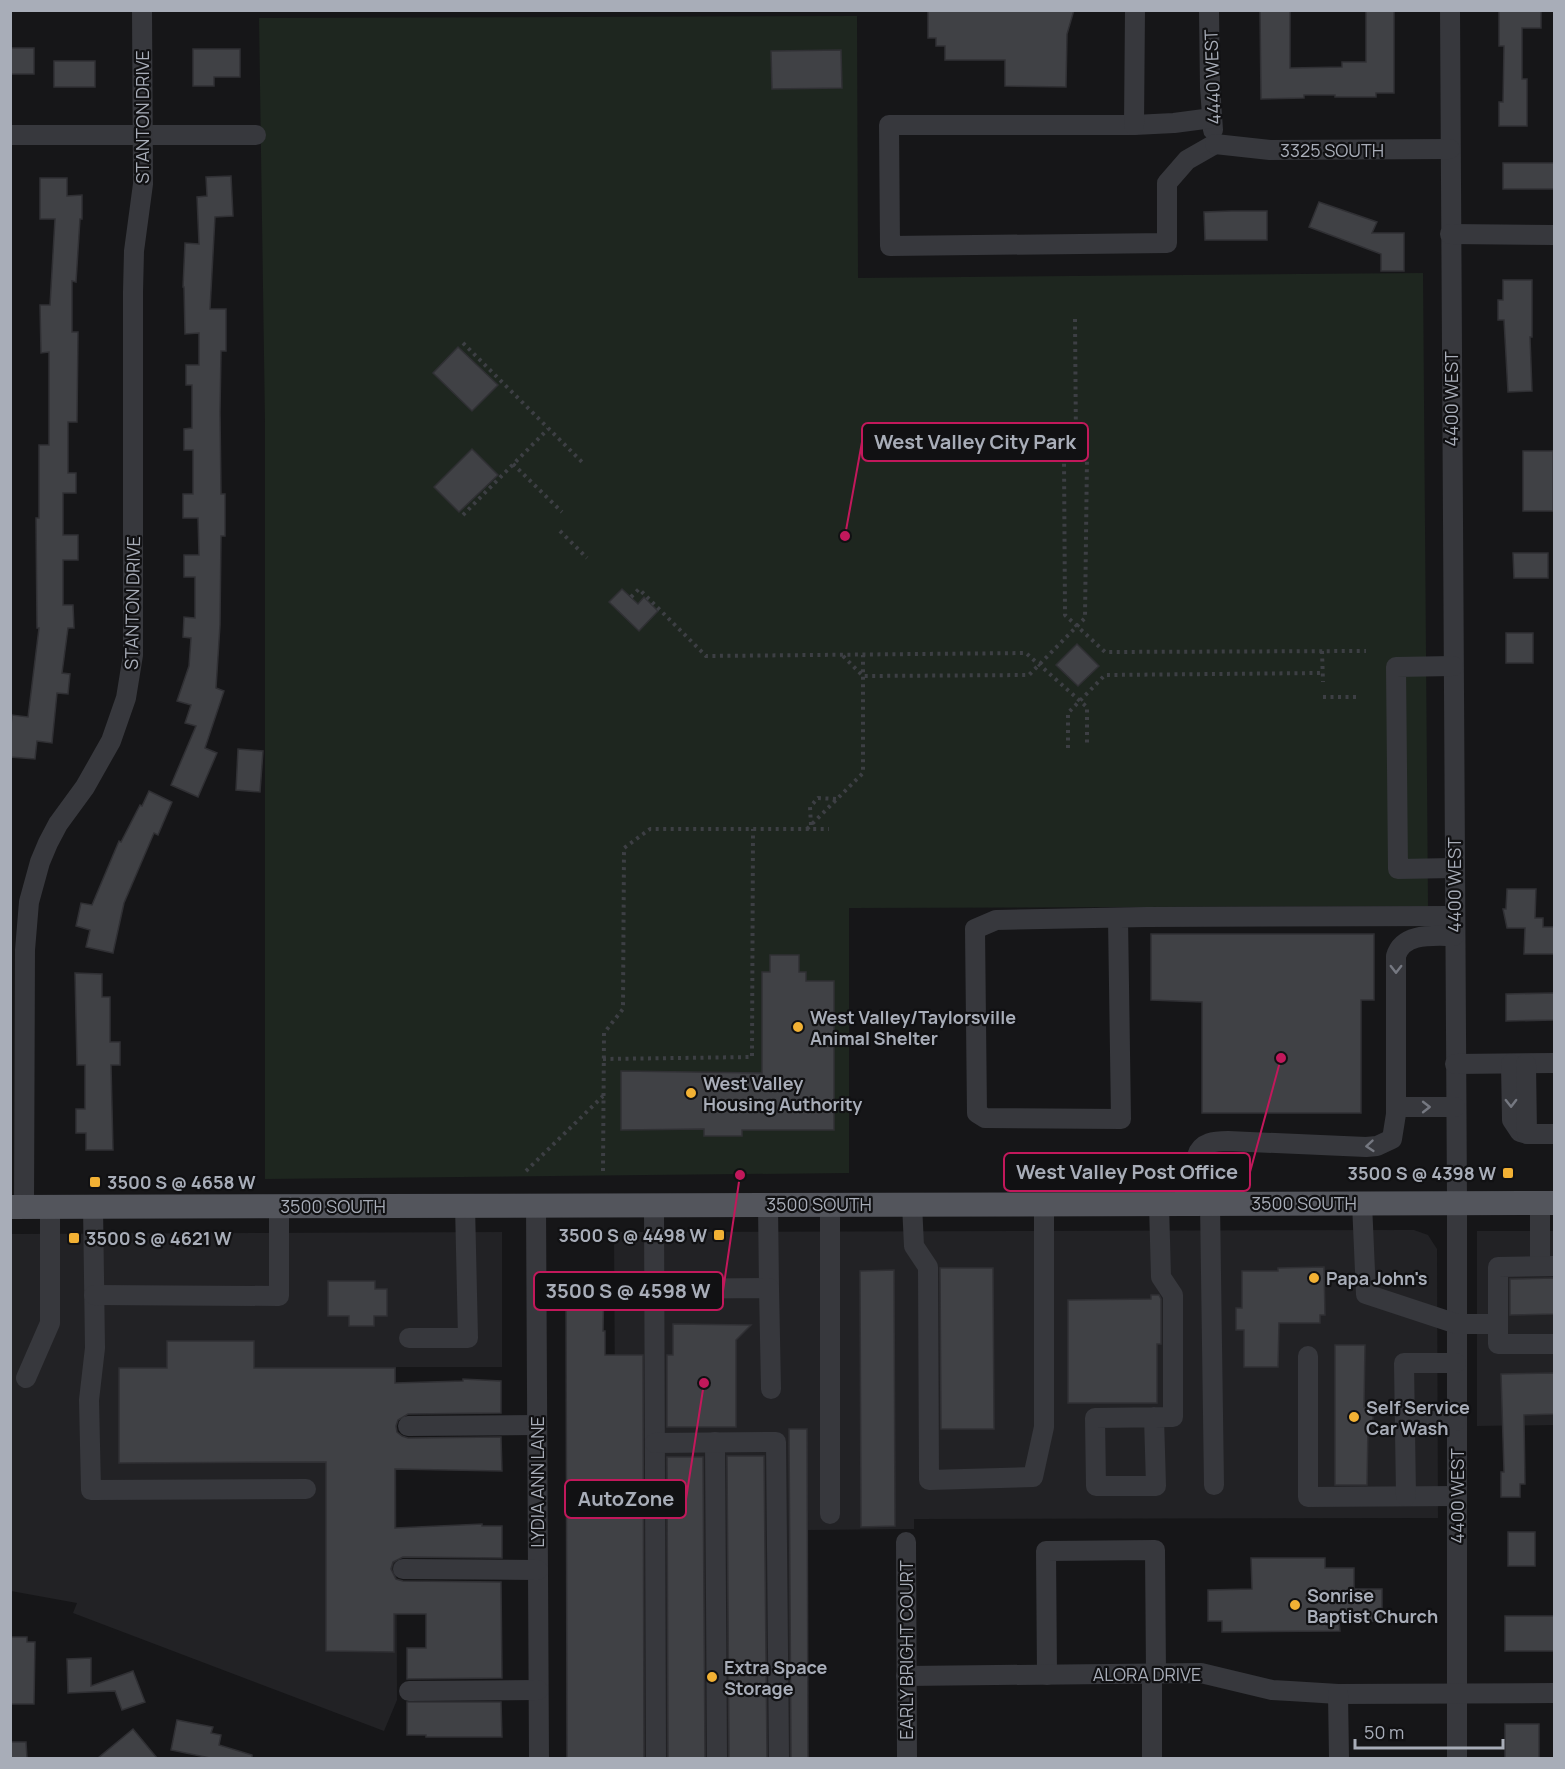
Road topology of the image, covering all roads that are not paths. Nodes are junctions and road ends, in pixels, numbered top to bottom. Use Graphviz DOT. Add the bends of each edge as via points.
graph roads {
  1 [pos="142,10"];
  2 [pos="1135,10"];
  3 [pos="1209,10"];
  4 [pos="1450,10"];
  5 [pos="1212,118"];
  6 [pos="1134,125"];
  7 [pos="10,135"];
  8 [pos="143,135"];
  9 [pos="256,135"];
  10 [pos="1215,144"];
  11 [pos="1450,149"];
  12 [pos="1450,234"];
  13 [pos="1554,235"];
  14 [pos="1453,666"];
  15 [pos="1454,868"];
  16 [pos="20,900"];
  17 [pos="1454,916"];
  18 [pos="1118,918"];
  19 [pos="1454,936"];
  20 [pos="1455,1064"];
  21 [pos="1519,1064"];
  22 [pos="1554,1064"];
  23 [pos="1396,1107"];
  24 [pos="1455,1107"];
  25 [pos="1554,1134"];
  26 [pos="1457,1202"];
  27 [pos="1159,1203"];
  28 [pos="1203,1203"];
  29 [pos="1362,1203"];
  30 [pos="1547,1203"];
  31 [pos="768,1204"];
  32 [pos="830,1204"];
  33 [pos="912,1204"];
  34 [pos="1044,1204"];
  35 [pos="465,1205"];
  36 [pos="536,1205"];
  37 [pos="654,1205"];
  38 [pos="93,1206"];
  39 [pos="279,1206"];
  40 [pos="17,1207"];
  41 [pos="50,1207"];
  42 [pos="1547,1266"];
  43 [pos="770,1288"];
  44 [pos="654,1289"];
  45 [pos="94,1296"];
  46 [pos="1457,1324"];
  47 [pos="1498,1324"];
  48 [pos="409,1338"];
  49 [pos="1554,1344"];
  50 [pos="1308,1356"];
  51 [pos="1456,1363"];
  52 [pos="26,1378"];
  53 [pos="771,1389"];
  54 [pos="1154,1417"];
  55 [pos="1405,1421"];
  56 [pos="1456,1421"];
  57 [pos="537,1425"];
  58 [pos="408,1426"];
  59 [pos="715,1442"];
  60 [pos="655,1443"];
  61 [pos="1214,1485"];
  62 [pos="306,1489"];
  63 [pos="1406,1496"];
  64 [pos="1457,1496"];
  65 [pos="831,1514"];
  66 [pos="906,1542"];
  67 [pos="403,1569"];
  68 [pos="538,1570"];
  69 [pos="1154,1674"];
  70 [pos="1047,1675"];
  71 [pos="906,1676"];
  72 [pos="538,1690"];
  73 [pos="409,1691"];
  74 [pos="1457,1693"];
  75 [pos="1554,1693"];
  76 [pos="1338,1694"];
  77 [pos="539,1758"];
  78 [pos="656,1758"];
  79 [pos="717,1758"];
  80 [pos="779,1758"];
  81 [pos="907,1758"];
  82 [pos="1152,1758"];
  83 [pos="1339,1758"];
  84 [pos="1457,1758"];
  1 -- 8 [label="street, STANTON DRIVE"];
  2 -- 6 [label="street"];
  3 -- 5 [label="street, 4440 WEST"];
  4 -- 11 [label="street, 4400 WEST"];
  5 -- 6 [label="street"];
  5 -- 10 [label="street, 4440 WEST"];
  6 -- 10 [label="street" via="889,125 890,246 1167,243 1167,183 1187,160"];
  7 -- 8 [label="street"];
  8 -- 9 [label="street"];
  8 -- 16 [label="street, STANTON DRIVE" via="142,196 133,278 131,676 111,741 58,824"];
  10 -- 11 [label="street, 3325 SOUTH" via="1270,150"];
  11 -- 12 [label="street, 4400 WEST"];
  12 -- 13 [label="street"];
  12 -- 14 [label="street, 4400 WEST"];
  14 -- 15 [label="street, 4400 WEST"];
  14 -- 15 [label="street" via="1396,667 1398,869"];
  15 -- 17 [label="street, 4400 WEST"];
  16 -- 40 [label="street, STANTON DRIVE" via="25,950"];
  17 -- 18 [label="street"];
  17 -- 19 [label="street, 4400 WEST"];
  18 -- 18 [label="street" via="996,920 975,929 977,1113 984,1118 1120,1119"];
  19 -- 20 [label="street, 4400 WEST"];
  19 -- 23 [label="street, one-way" via="1417,937 1397,950"];
  20 -- 21 [label="street"];
  20 -- 24 [label="street, 4400 WEST"];
  21 -- 22 [label="street"];
  21 -- 25 [label="street, one-way" via="1527,1134"];
  23 -- 24 [label="street, one-way"];
  23 -- 28 [label="street, one-way" via="1392,1139 1377,1146 1228,1141 1203,1146 1197,1156"];
  24 -- 26 [label="street, 4400 WEST"];
  26 -- 29 [label="main road, 3500 SOUTH"];
  26 -- 30 [label="main road, 3500 SOUTH"];
  26 -- 46 [label="street, 4400 WEST"];
  27 -- 28 [label="main road, 3500 SOUTH"];
  27 -- 34 [label="main road, 3500 SOUTH"];
  27 -- 54 [label="street" via="1161,1277 1173,1295 1173,1417"];
  28 -- 29 [label="main road, 3500 SOUTH"];
  28 -- 61 [label="street"];
  29 -- 46 [label="street" via="1366,1294"];
  30 -- 42 [label="street"];
  31 -- 32 [label="main road, 3500 SOUTH"];
  31 -- 37 [label="main road, 3500 SOUTH"];
  31 -- 43 [label="street"];
  32 -- 33 [label="main road, 3500 SOUTH"];
  32 -- 65 [label="street"];
  33 -- 34 [label="main road, 3500 SOUTH"];
  33 -- 34 [label="street" via="914,1246 928,1267 929,1480 1033,1478 1044,1427"];
  35 -- 36 [label="main road, 3500 SOUTH"];
  35 -- 39 [label="main road, 3500 SOUTH"];
  35 -- 48 [label="street" via="468,1338"];
  36 -- 37 [label="main road, 3500 SOUTH"];
  36 -- 57 [label="street, LYDIA ANN LANE"];
  37 -- 44 [label="street"];
  38 -- 39 [label="main road, 3500 SOUTH"];
  38 -- 41 [label="main road, 3500 SOUTH"];
  38 -- 45 [label="street"];
  39 -- 45 [label="street" via="279,1296"];
  40 -- 41 [label="main road, 3500 SOUTH"];
  41 -- 52 [label="street" via="50,1323"];
  42 -- 47 [label="street" via="1498,1267"];
  43 -- 44 [label="street"];
  43 -- 53 [label="street"];
  44 -- 60 [label="street"];
  45 -- 62 [label="street" via="95,1348 89,1400 91,1490"];
  46 -- 47 [label="street"];
  46 -- 51 [label="street, 4400 WEST"];
  47 -- 49 [label="street" via="1498,1344"];
  50 -- 63 [label="street" via="1308,1497"];
  51 -- 55 [label="street" via="1404,1363"];
  51 -- 56 [label="street, 4400 WEST"];
  54 -- 54 [label="street" via="1095,1418 1096,1486 1156,1486"];
  55 -- 56 [label="street"];
  55 -- 63 [label="street"];
  56 -- 64 [label="street, 4400 WEST"];
  57 -- 58 [label="street"];
  57 -- 68 [label="street, LYDIA ANN LANE"];
  59 -- 60 [label="street"];
  59 -- 79 [label="street"];
  59 -- 80 [label="street" via="777,1442"];
  60 -- 78 [label="street"];
  63 -- 64 [label="street"];
  64 -- 74 [label="street, 4400 WEST"];
  66 -- 71 [label="street, EARLY BRIGHT COURT"];
  67 -- 68 [label="street"];
  68 -- 72 [label="street, LYDIA ANN LANE"];
  69 -- 70 [label="street, ALORA DRIVE"];
  69 -- 70 [label="street" via="1155,1550 1046,1551"];
  69 -- 76 [label="street, ALORA DRIVE" via="1210,1674 1272,1690"];
  69 -- 82 [label="street"];
  70 -- 71 [label="street, ALORA DRIVE"];
  71 -- 81 [label="street, EARLY BRIGHT COURT"];
  72 -- 73 [label="street"];
  72 -- 77 [label="street, LYDIA ANN LANE"];
  74 -- 75 [label="street, ALORA DRIVE"];
  74 -- 76 [label="street, ALORA DRIVE"];
  74 -- 84 [label="street, 4400 WEST"];
  76 -- 83 [label="street"];
}
